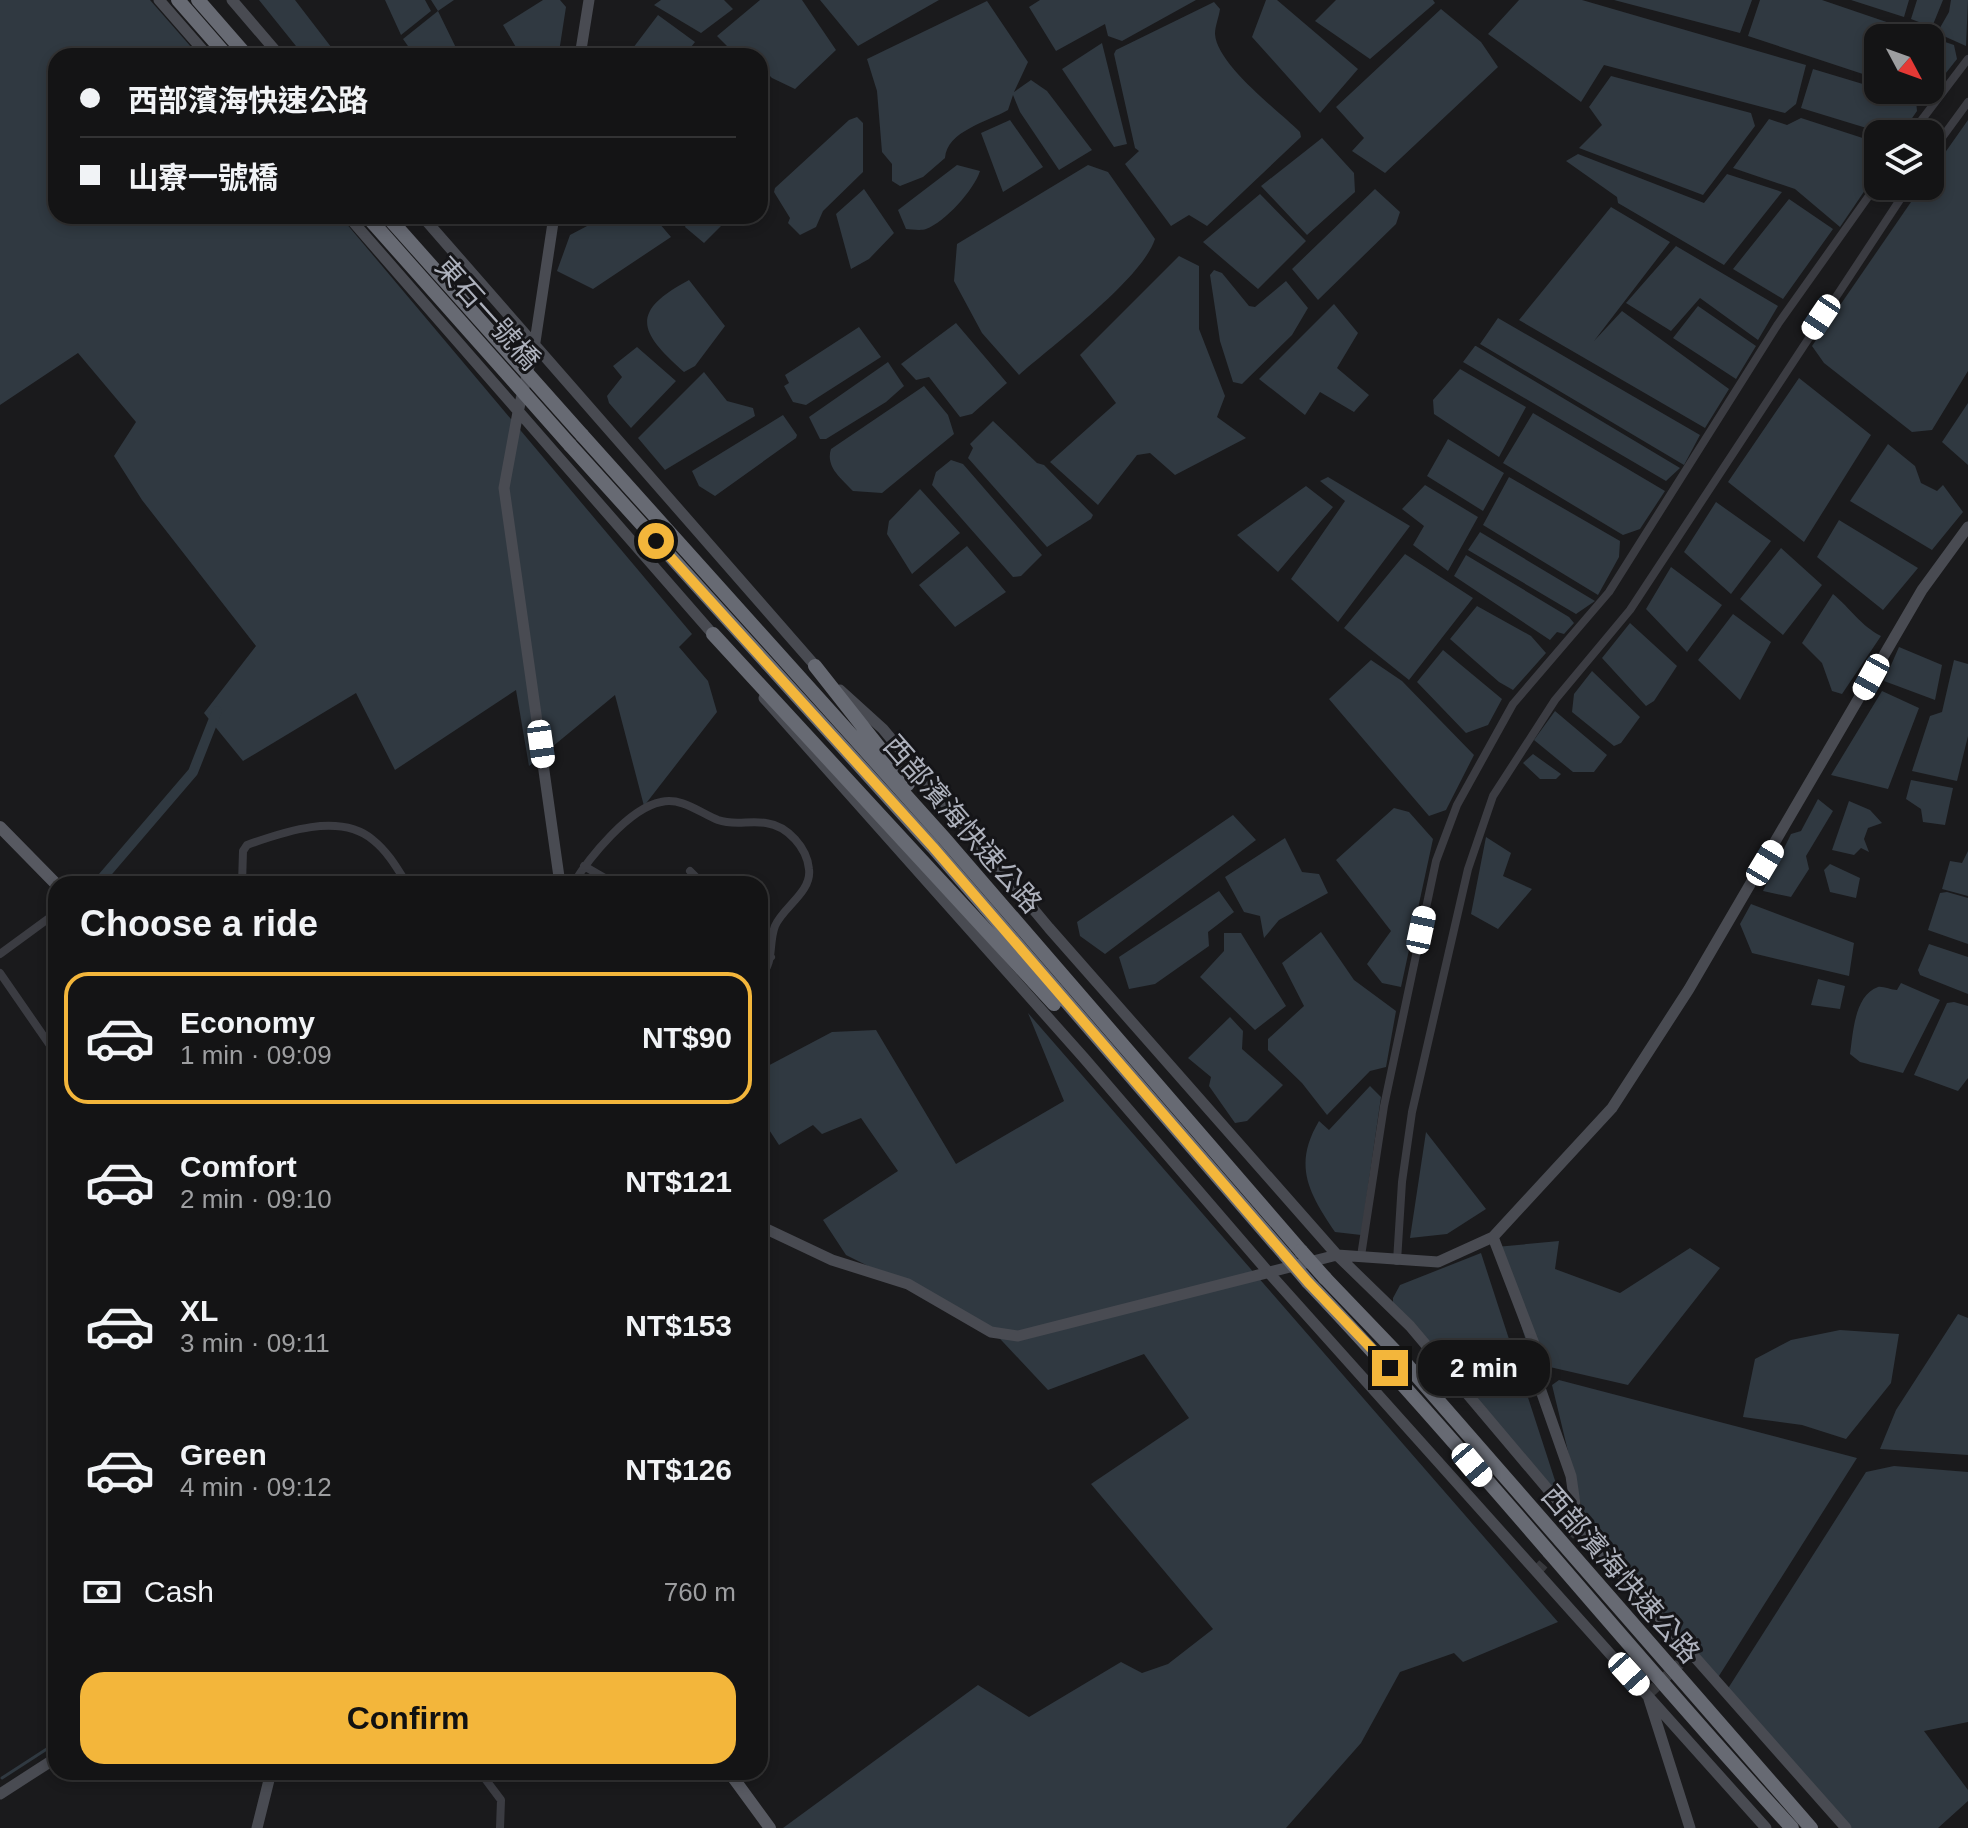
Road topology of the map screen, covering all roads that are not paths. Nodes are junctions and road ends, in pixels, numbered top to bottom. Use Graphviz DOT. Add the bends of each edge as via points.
graph roads {
  1 [pos="159,0"];
  2 [pos="178,0"];
  3 [pos="198,0"];
  4 [pos="232,0"];
  5 [pos="589,0"];
  6 [pos="201,48"];
  7 [pos="220,48"];
  8 [pos="240,48"];
  9 [pos="273,48"];
  10 [pos="581,48"];
  11 [pos="1968,59"];
  12 [pos="1968,102"];
  13 [pos="1922,120"];
  14 [pos="1944,135"];
  15 [pos="1866,200"];
  16 [pos="1900,200"];
  17 [pos="355,224"];
  18 [pos="374,224"];
  19 [pos="394,224"];
  20 [pos="429,224"];
  21 [pos="553,224"];
  22 [pos="535,342"];
  23 [pos="518,412"];
  24 [pos="576,440"];
  25 [pos="1968,527"];
  26 [pos="713,634"];
  27 [pos="815,666"];
  28 [pos="0,827"];
  29 [pos="584,866"];
  30 [pos="690,871"];
  31 [pos="48,876"];
  32 [pos="242,876"];
  33 [pos="401,876"];
  34 [pos="559,876"];
  35 [pos="578,876"];
  36 [pos="601,876"];
  37 [pos="695,876"];
  38 [pos="48,919"];
  39 [pos="0,954"];
  40 [pos="768,954"];
  41 [pos="771,957"];
  42 [pos="768,962"];
  43 [pos="0,973"];
  44 [pos="48,1042"];
  45 [pos="1164,1106"];
  46 [pos="768,1230"];
  47 [pos="1493,1237"];
  48 [pos="1337,1255"];
  49 [pos="1363,1257"];
  50 [pos="1394,1261"];
  51 [pos="1270,1274"];
  52 [pos="1578,1525"];
  53 [pos="1648,1694"];
  54 [pos="48,1763"];
  55 [pos="269,1780"];
  56 [pos="486,1780"];
  57 [pos="735,1780"];
  58 [pos="1,1792"];
  59 [pos="257,1828"];
  60 [pos="500,1828"];
  61 [pos="770,1828"];
  62 [pos="1690,1828"];
  63 [pos="1766,1828"];
  64 [pos="1792,1828"];
  65 [pos="1811,1828"];
  66 [pos="1846,1828"];
  1 -- 6 [label="street"];
  2 -- 7 [label="highway"];
  3 -- 8 [label="highway"];
  4 -- 9 [label="street"];
  5 -- 10 [label="street"];
  11 -- 13 [label="street"];
  12 -- 14 [label="street"];
  15 -- 49 [label="street" via="1778,324 1609,592 1513,704 1457,805 1436,861 1390,1076"];
  16 -- 50 [label="street" via="1630,610 1555,700 1493,796 1468,869 1412,1112"];
  17 -- 23 [label="street"];
  18 -- 24 [label="highway, 東石一號橋, bridge"];
  19 -- 24 [label="highway, 東石一號橋, bridge"];
  20 -- 22 [label="street"];
  21 -- 22 [label="street"];
  22 -- 23 [label="street"];
  22 -- 27 [label="street"];
  23 -- 26 [label="street"];
  23 -- 34 [label="street" via="504,488"];
  24 -- 45 [label="highway, 西部濱海快速公路"];
  25 -- 47 [label="street" via="1922,590 1689,989 1612,1108"];
  26 -- 45 [label="highway" via="1067,1019"];
  26 -- 51 [label="street" via="778,716"];
  27 -- 45 [label="highway" via="881,754 1073,976"];
  27 -- 48 [label="street" via="883,729 1049,928"];
  28 -- 31 [label="main road"];
  29 -- 35 [label="street"];
  29 -- 36 [label="street"];
  29 -- 41 [label="street" via="640,812 662,801 735,825 780,827 794,837 810,872 775,927"];
  30 -- 37 [label="street"];
  32 -- 33 [label="street" via="247,845 316,827 358,830 372,839"];
  38 -- 39 [label="street"];
  40 -- 41 [label="street"];
  41 -- 42 [label="street"];
  43 -- 44 [label="street"];
  45 -- 64 [label="highway, 西部濱海快速公路, bridge" via="1308,1282 1390,1368"];
  45 -- 65 [label="highway, 西部濱海快速公路, bridge" via="1395,1351"];
  46 -- 51 [label="street" via="832,1260 908,1284 991,1332 1018,1336"];
  47 -- 50 [label="street" via="1438,1262"];
  47 -- 52 [label="street" via="1536,1349 1533,1368 1571,1476"];
  48 -- 49 [label="street"];
  48 -- 51 [label="street"];
  48 -- 52 [label="street" via="1402,1318"];
  49 -- 50 [label="street"];
  51 -- 53 [label="street"];
  52 -- 66 [label="street"];
  53 -- 62 [label="street"];
  53 -- 63 [label="street"];
  54 -- 58 [label="street"];
  55 -- 59 [label="street"];
  56 -- 60 [label="street" via="501,1800"];
  57 -- 61 [label="main road"];
}
